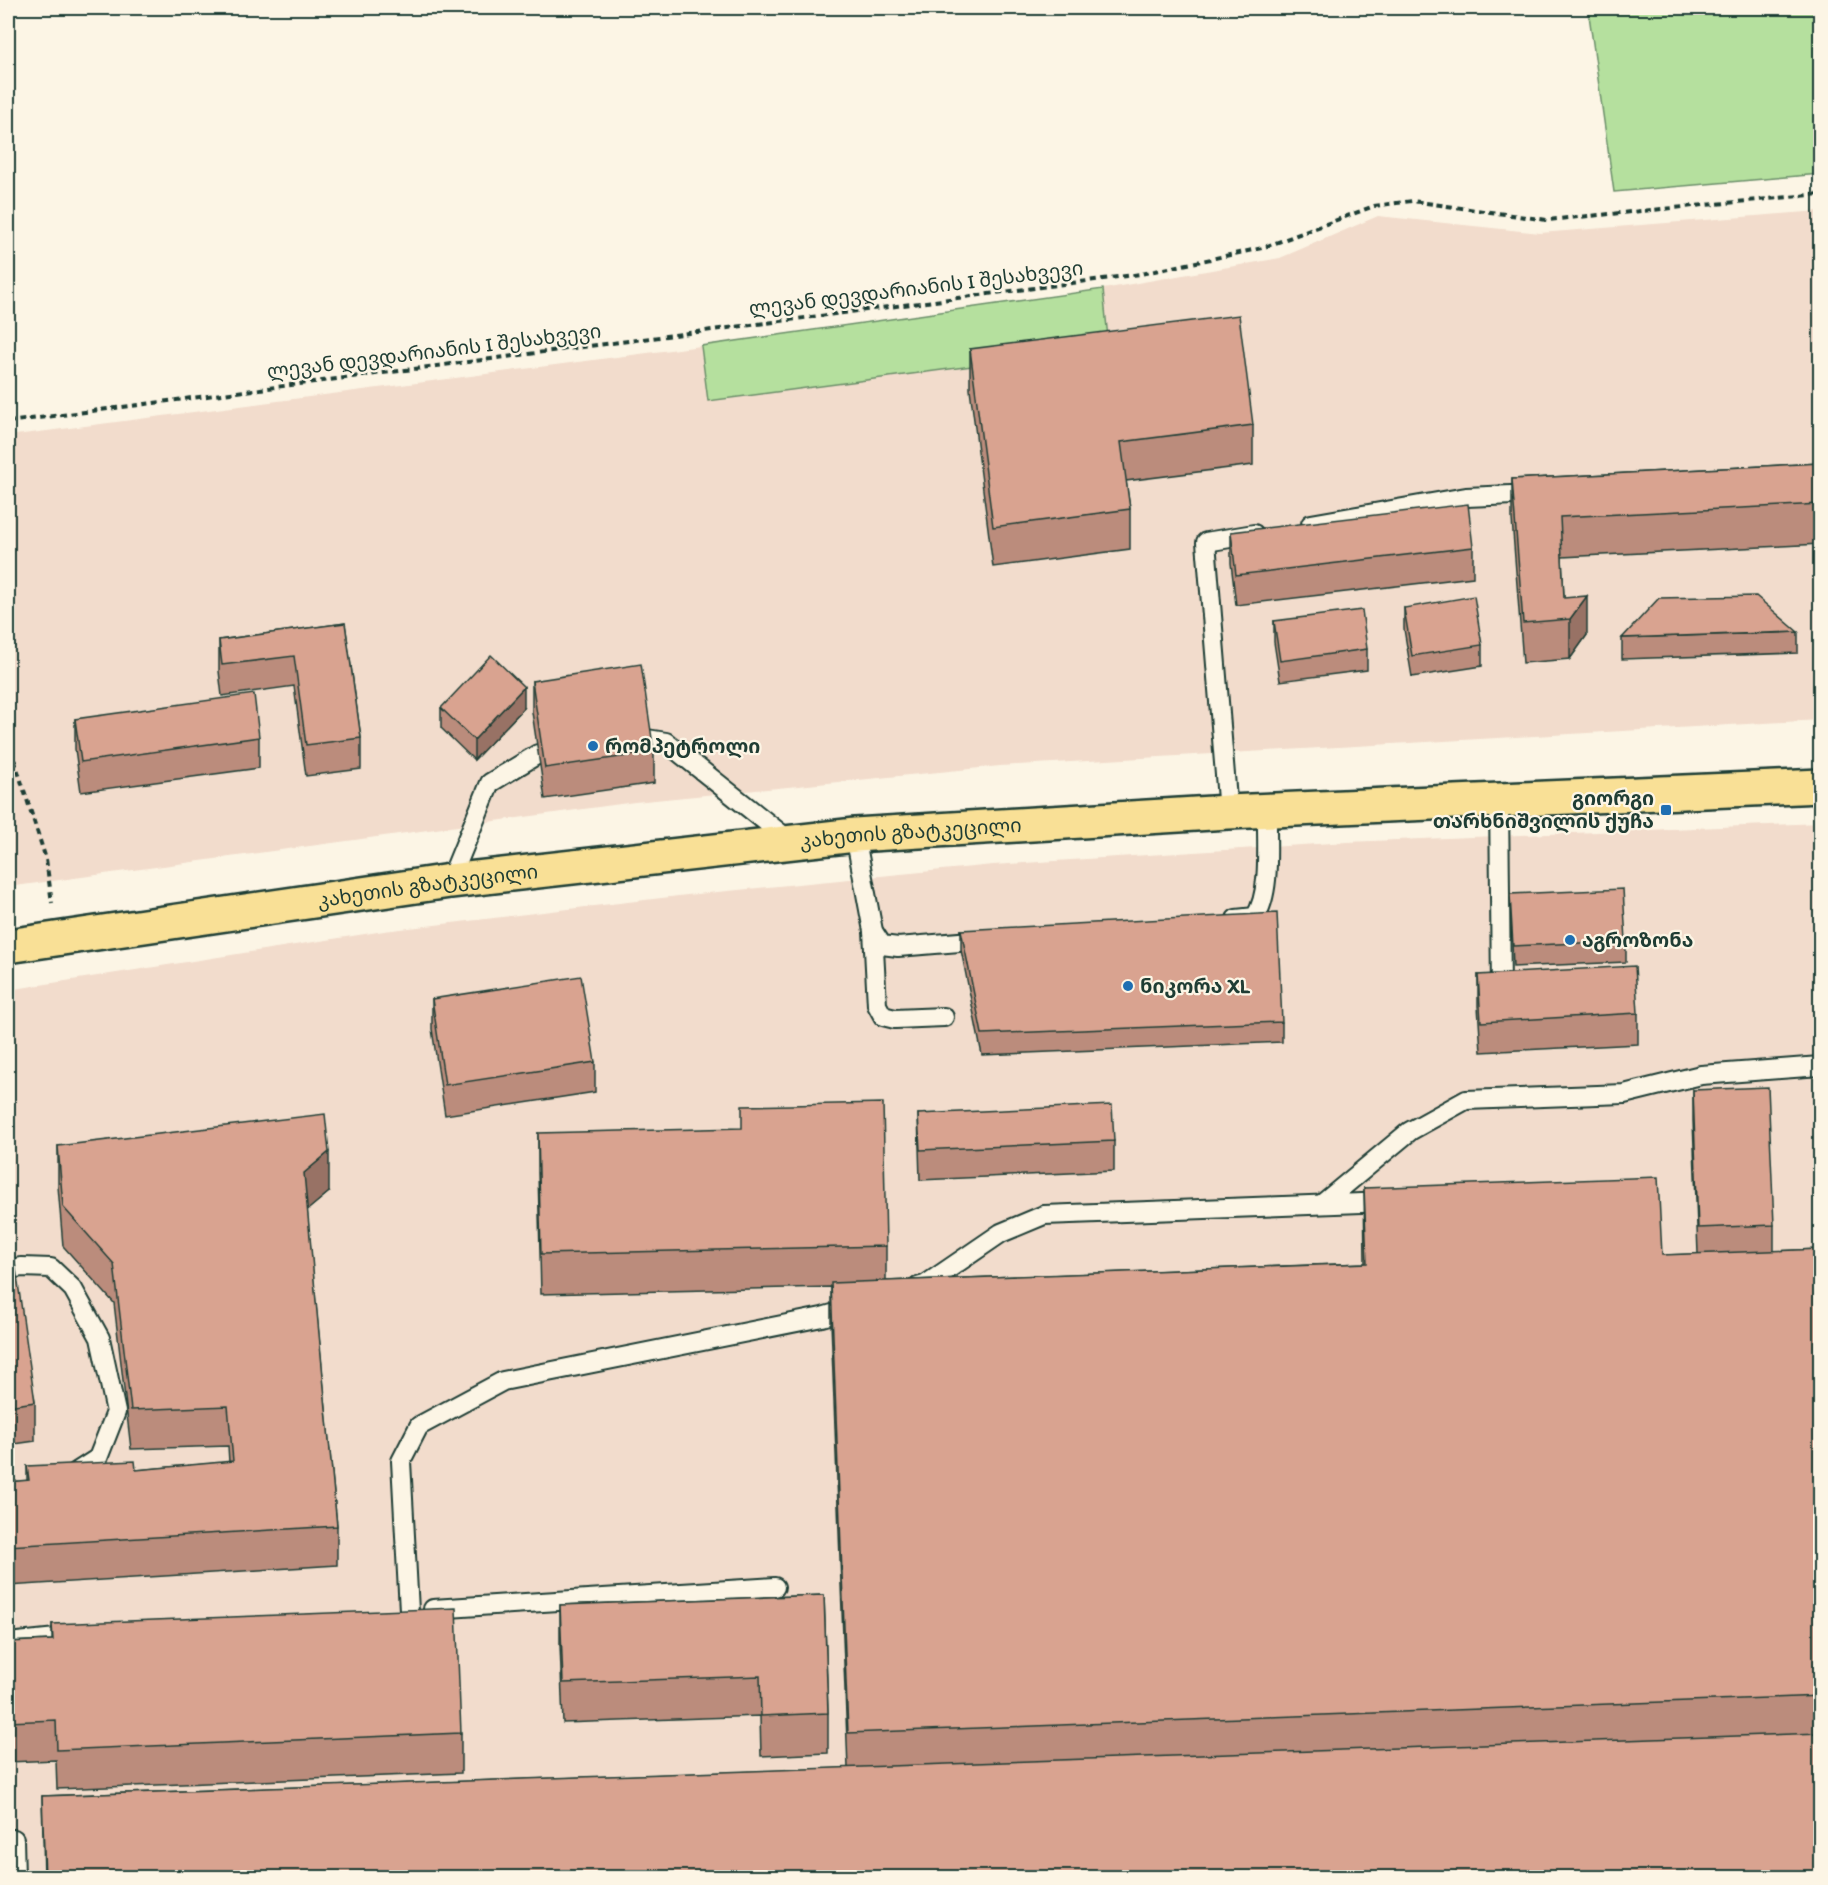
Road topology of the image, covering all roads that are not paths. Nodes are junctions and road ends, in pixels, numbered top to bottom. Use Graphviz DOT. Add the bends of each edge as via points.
graph roads {
  1 [pos="1550,494"];
  2 [pos="1289,528"];
  3 [pos="1265,532"];
  4 [pos="647,739"];
  5 [pos="538,754"];
  6 [pos="1821,786"];
  7 [pos="1499,799"];
  8 [pos="1267,810"];
  9 [pos="1228,812"];
  10 [pos="855,835"];
  11 [pos="790,841"];
  12 [pos="450,881"];
  13 [pos="1219,921"];
  14 [pos="873,931"];
  15 [pos="1005,938"];
  16 [pos="8,946"];
  17 [pos="1525,990"];
  18 [pos="944,1017"];
  19 [pos="1821,1066"];
  20 [pos="1403,1201"];
  21 [pos="1322,1204"];
  22 [pos="8,1269"];
  23 [pos="894,1295"];
  24 [pos="873,1301"];
  25 [pos="53,1486"];
  26 [pos="775,1587"];
  27 [pos="409,1611"];
  28 [pos="386,1613"];
  29 [pos="88,1635"];
  30 [pos="8,1643"];
  31 [pos="14,1839"];
  32 [pos="15,1878"];
  1 -- 2 [label="lane" via="1466,497"];
  3 -- 9 [label="lane" via="1206,542"];
  4 -- 11 [label="lane" via="666,742"];
  5 -- 12 [label="lane" via="490,783"];
  6 -- 7 [label="highway, კახეთის გზატკეცილი"];
  7 -- 8 [label="highway, კახეთის გზატკეცილი"];
  7 -- 17 [label="lane" via="1501,990"];
  8 -- 9 [label="highway, კახეთის გზატკეცილი"];
  8 -- 13 [label="lane" via="1266,885 1261,908 1256,916"];
  9 -- 10 [label="highway, კახეთის გზატკეცილი"];
  10 -- 11 [label="highway, კახეთის გზატკეცილი"];
  10 -- 14 [label="lane"];
  11 -- 12 [label="highway, კახეთის გზატკეცილი"];
  12 -- 16 [label="highway, კახეთის გზატკეცილი"];
  14 -- 15 [label="lane" via="882,945 898,947"];
  14 -- 18 [label="lane" via="877,1005 883,1016"];
  19 -- 21 [label="lane" via="1701,1075 1624,1094 1466,1100 1410,1131"];
  20 -- 21 [label="lane"];
  21 -- 23 [label="lane" via="1044,1215 1001,1233 925,1285"];
  22 -- 25 [label="lane" via="51,1268 73,1288 100,1338 116,1412 98,1458"];
  24 -- 27 [label="lane" via="822,1317 503,1381 419,1426 401,1461"];
  26 -- 27 [label="lane"];
  27 -- 28 [label="lane"];
  29 -- 30 [label="lane"];
  31 -- 32 [label="lane"];
}
